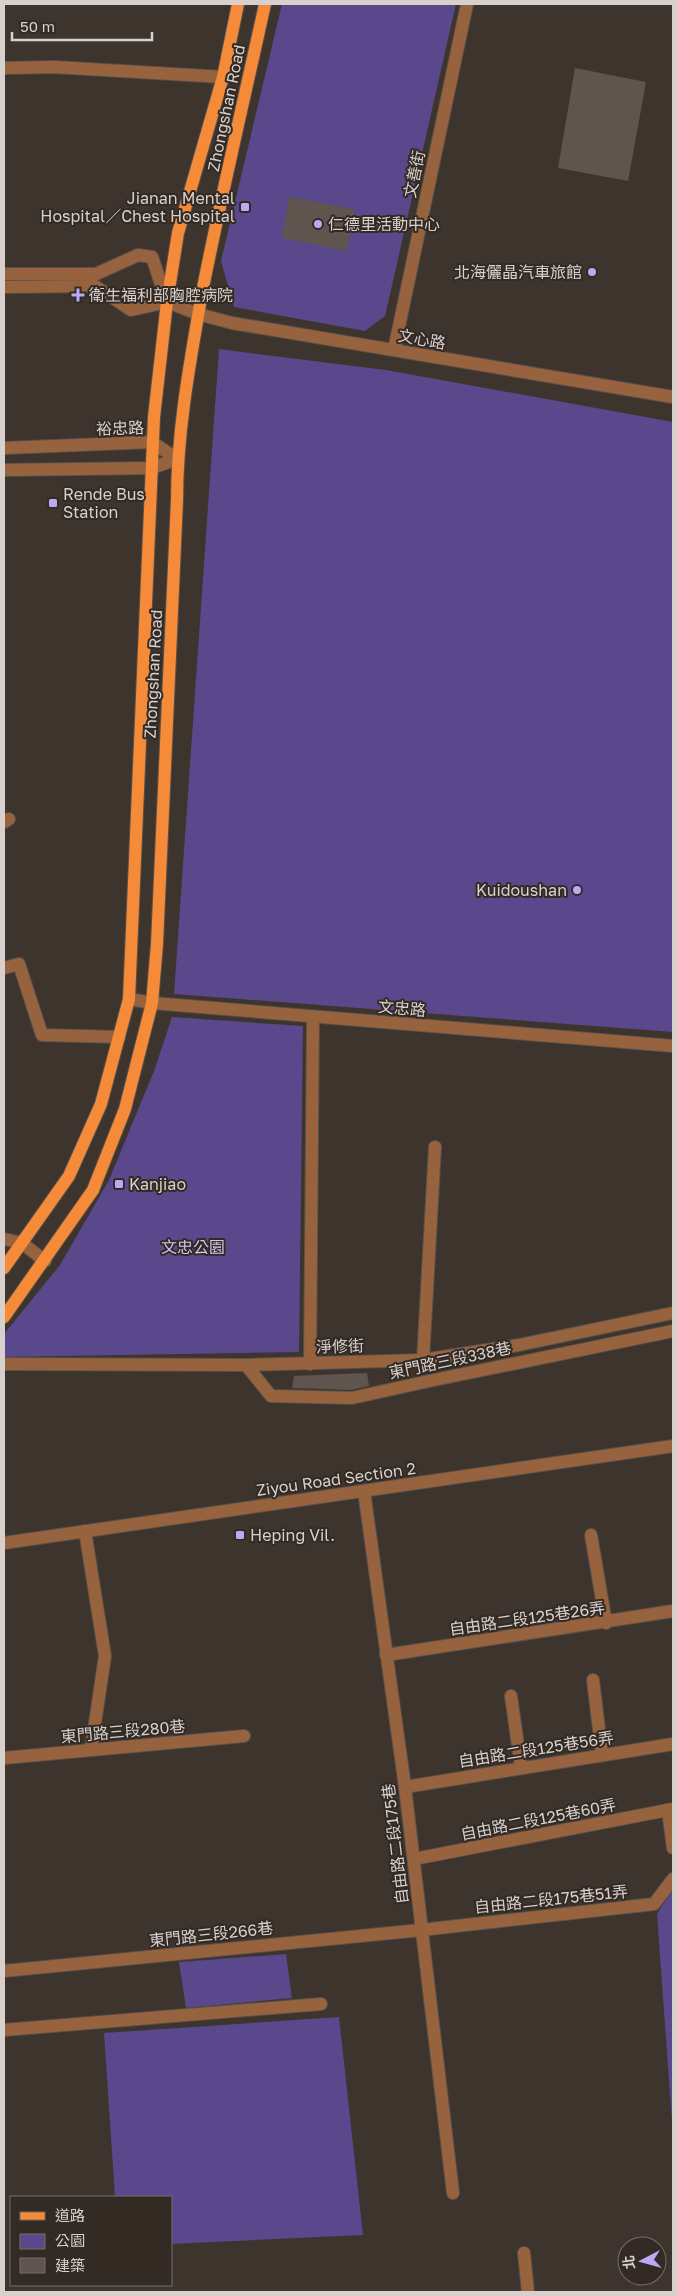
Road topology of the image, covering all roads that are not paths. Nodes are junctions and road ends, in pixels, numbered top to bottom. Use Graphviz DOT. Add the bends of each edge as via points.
graph roads {
  1 [pos="238,4"];
  2 [pos="265,4"];
  3 [pos="467,4"];
  4 [pos="4,68"];
  5 [pos="223,77"];
  6 [pos="4,274"];
  7 [pos="4,286"];
  8 [pos="167,302"];
  9 [pos="198,314"];
  10 [pos="394,350"];
  11 [pos="673,397"];
  12 [pos="152,442"];
  13 [pos="33,447"];
  14 [pos="4,448"];
  15 [pos="177,459"];
  16 [pos="36,468"];
  17 [pos="152,468"];
  18 [pos="4,470"];
  19 [pos="4,968"];
  20 [pos="129,999"];
  21 [pos="152,1003"];
  22 [pos="313,1017"];
  23 [pos="119,1036"];
  24 [pos="673,1046"];
  25 [pos="435,1147"];
  26 [pos="4,1239"];
  27 [pos="22,1243"];
  28 [pos="45,1261"];
  29 [pos="4,1268"];
  30 [pos="673,1313"];
  31 [pos="4,1317"];
  32 [pos="673,1331"];
  33 [pos="423,1360"];
  34 [pos="4,1364"];
  35 [pos="310,1364"];
  36 [pos="246,1365"];
  37 [pos="673,1449"];
  38 [pos="364,1491"];
  39 [pos="85,1531"];
  40 [pos="591,1535"];
  41 [pos="4,1543"];
  42 [pos="673,1611"];
  43 [pos="606,1623"];
  44 [pos="386,1655"];
  45 [pos="593,1680"];
  46 [pos="511,1696"];
  47 [pos="244,1736"];
  48 [pos="673,1744"];
  49 [pos="91,1750"];
  50 [pos="602,1754"];
  51 [pos="4,1758"];
  52 [pos="521,1767"];
  53 [pos="405,1787"];
  54 [pos="671,1809"];
  55 [pos="673,1848"];
  56 [pos="414,1859"];
  57 [pos="673,1879"];
  58 [pos="421,1930"];
  59 [pos="4,1971"];
  60 [pos="321,2004"];
  61 [pos="4,2030"];
  62 [pos="452,2193"];
  63 [pos="524,2252"];
  64 [pos="528,2292"];
  1 -- 5 [label="main road, Zhongshan Road"];
  2 -- 9 [label="main road, Zhongshan Road"];
  3 -- 10 [label="street, 文善街"];
  4 -- 5 [label="street" via="54,67"];
  5 -- 8 [label="main road, Zhongshan Road" via="178,233"];
  6 -- 8 [label="street" via="96,274 138,255 152,257"];
  7 -- 8 [label="street" via="95,286 131,310"];
  8 -- 9 [label="street, 文心路"];
  8 -- 12 [label="main road, Zhongshan Road"];
  9 -- 10 [label="street, 文心路" via="232,323"];
  9 -- 15 [label="main road, Zhongshan Road"];
  10 -- 11 [label="street, 文心路"];
  12 -- 13 [label="street, 裕忠路"];
  12 -- 15 [label="street, 裕忠路"];
  12 -- 17 [label="main road, Zhongshan Road"];
  13 -- 14 [label="street, 裕忠路"];
  13 -- 16 [label="street"];
  15 -- 17 [label="street"];
  15 -- 21 [label="main road, Zhongshan Road" via="160,885"];
  16 -- 17 [label="street"];
  16 -- 18 [label="street"];
  17 -- 20 [label="main road, Zhongshan Road"];
  19 -- 23 [label="street" via="19,964 42,1034"];
  20 -- 21 [label="street, 文忠路"];
  20 -- 23 [label="main road, Zhongshan Road"];
  21 -- 22 [label="street, 文忠路"];
  21 -- 28 [label="main road, Zhongshan Road" via="125,1109 93,1190"];
  22 -- 24 [label="street, 文忠路"];
  22 -- 35 [label="street"];
  23 -- 27 [label="main road, Zhongshan Road" via="101,1104 69,1176"];
  25 -- 33 [label="street"];
  26 -- 27 [label="street"];
  27 -- 28 [label="street"];
  27 -- 29 [label="main road, Zhongshan Road"];
  28 -- 31 [label="main road, Zhongshan Road"];
  30 -- 33 [label="street, 淨修街" via="519,1345"];
  32 -- 36 [label="street, 東門路三段338巷" via="352,1398 271,1396"];
  33 -- 35 [label="street, 淨修街"];
  34 -- 36 [label="street, 淨修街"];
  35 -- 36 [label="street, 淨修街"];
  37 -- 38 [label="street, Ziyou Road Section 2"];
  38 -- 39 [label="street, Ziyou Road Section 2"];
  38 -- 44 [label="street, 自由路二段175巷"];
  39 -- 41 [label="street, Ziyou Road Section 2"];
  39 -- 49 [label="street" via="105,1656"];
  40 -- 43 [label="street"];
  42 -- 43 [label="street, 自由路二段125巷26弄"];
  43 -- 44 [label="street, 自由路二段125巷26弄"];
  44 -- 53 [label="street, 自由路二段175巷"];
  45 -- 50 [label="street"];
  46 -- 52 [label="street"];
  47 -- 49 [label="street, 東門路三段280巷"];
  48 -- 50 [label="street, 自由路二段125巷56弄"];
  49 -- 51 [label="street, 東門路三段280巷"];
  50 -- 52 [label="street, 自由路二段125巷56弄"];
  52 -- 53 [label="street, 自由路二段125巷56弄"];
  53 -- 56 [label="street, 自由路二段175巷"];
  54 -- 55 [label="street"];
  54 -- 56 [label="street, 自由路二段125巷60弄"];
  56 -- 58 [label="street, 自由路二段175巷"];
  57 -- 58 [label="street, 自由路二段175巷51弄" via="654,1904"];
  58 -- 59 [label="street, 東門路三段266巷"];
  58 -- 62 [label="street, 自由路二段175巷"];
  60 -- 61 [label="street"];
  63 -- 64 [label="street"];
}
